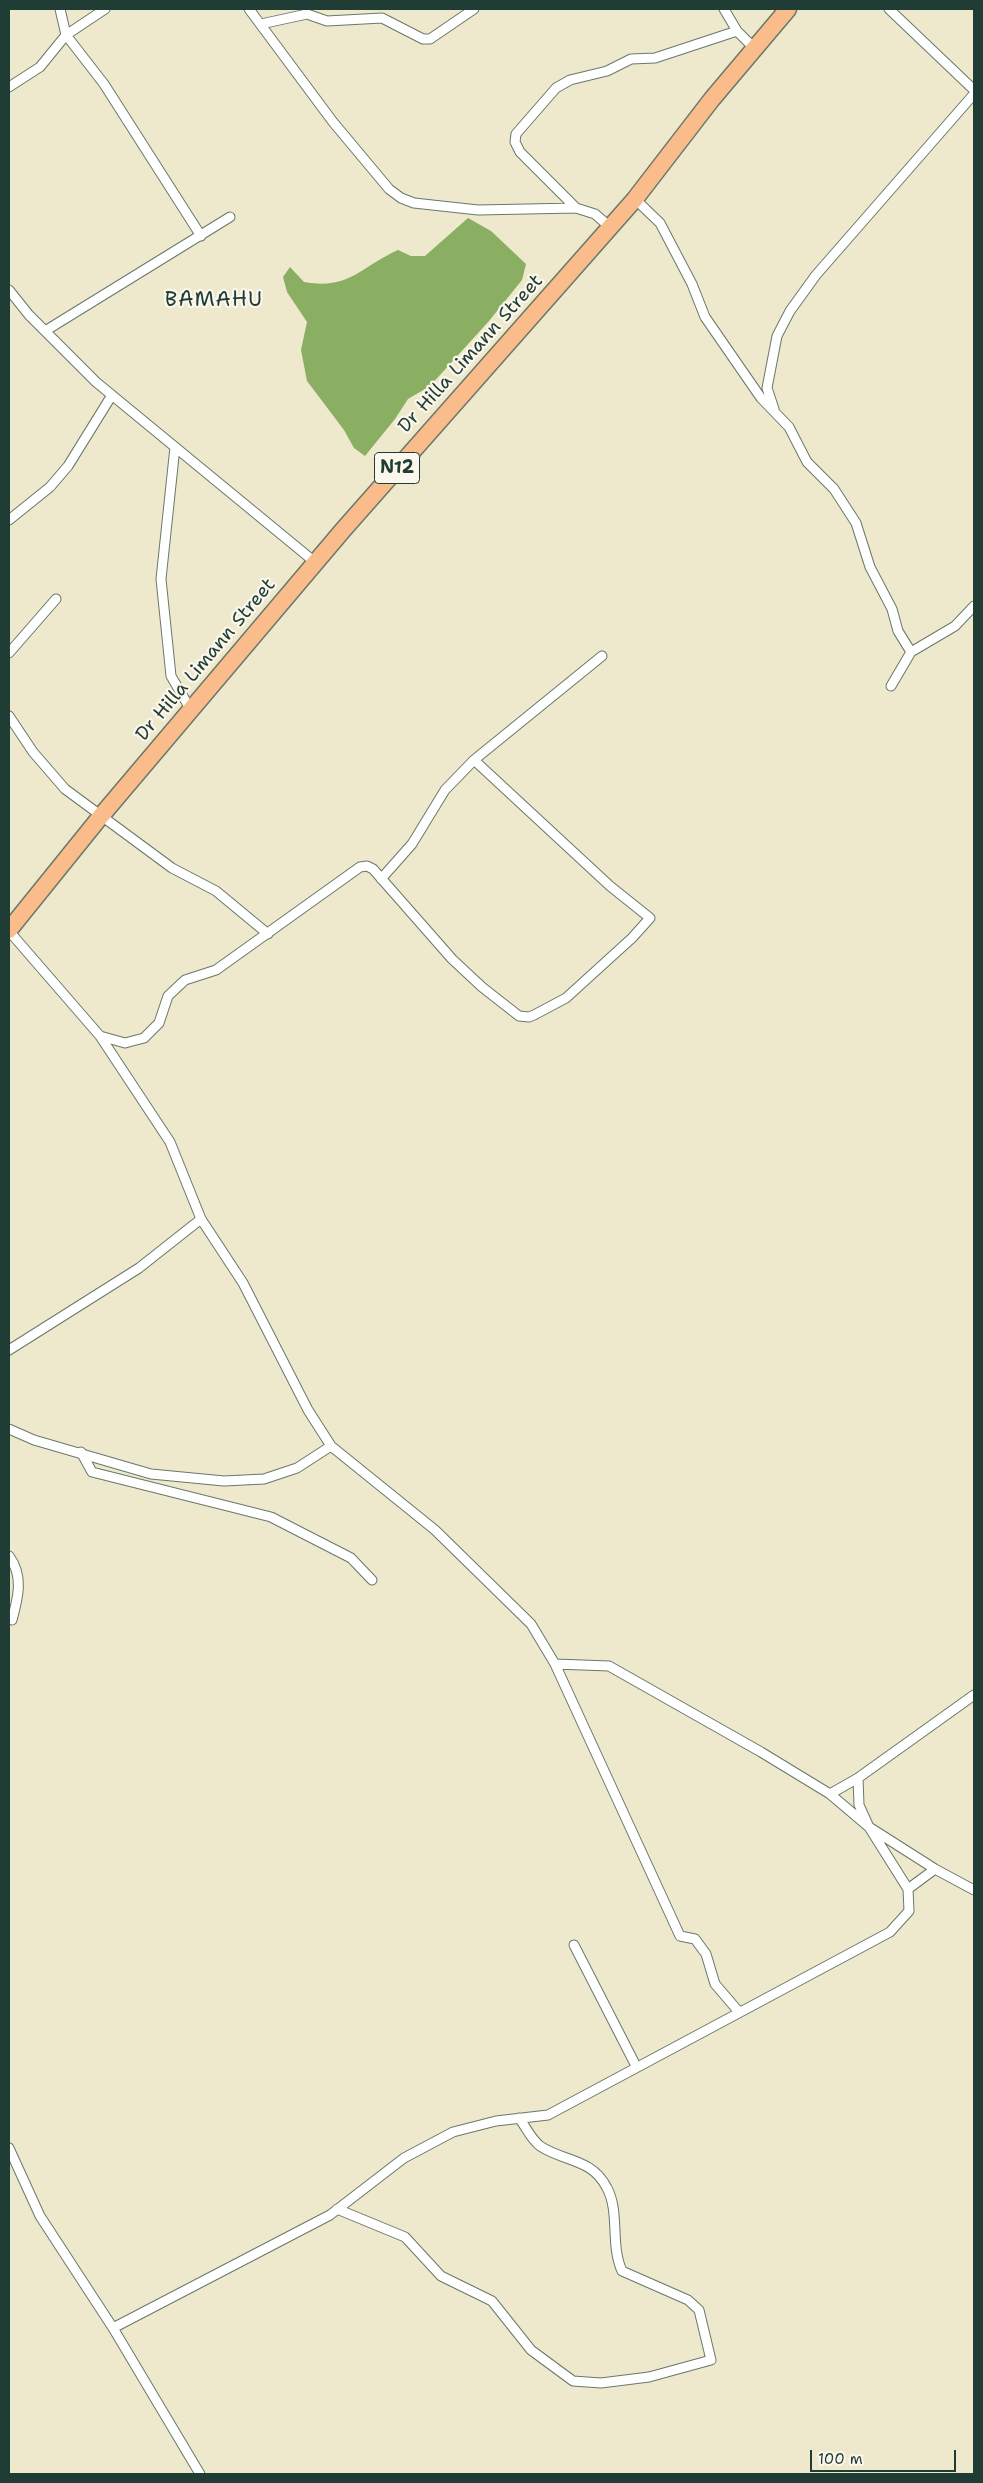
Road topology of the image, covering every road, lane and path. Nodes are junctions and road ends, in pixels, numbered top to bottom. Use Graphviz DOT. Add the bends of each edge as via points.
graph roads {
  1 [pos="60,9"];
  2 [pos="105,9"];
  3 [pos="249,9"];
  4 [pos="474,9"];
  5 [pos="724,9"];
  6 [pos="788,9"];
  7 [pos="889,9"];
  8 [pos="369,13"];
  9 [pos="261,24"];
  10 [pos="736,31"];
  11 [pos="66,35"];
  12 [pos="755,49"];
  13 [pos="9,87"];
  14 [pos="974,90"];
  15 [pos="974,94"];
  16 [pos="635,199"];
  17 [pos="576,208"];
  18 [pos="230,217"];
  19 [pos="610,227"];
  20 [pos="201,236"];
  21 [pos="9,290"];
  22 [pos="45,331"];
  23 [pos="112,395"];
  24 [pos="774,410"];
  25 [pos="174,447"];
  26 [pos="9,520"];
  27 [pos="316,563"];
  28 [pos="56,599"];
  29 [pos="974,606"];
  30 [pos="911,652"];
  31 [pos="9,653"];
  32 [pos="602,656"];
  33 [pos="892,686"];
  34 [pos="191,710"];
  35 [pos="9,716"];
  36 [pos="474,760"];
  37 [pos="101,816"];
  38 [pos="381,879"];
  39 [pos="9,930"];
  40 [pos="268,934"];
  41 [pos="100,1036"];
  42 [pos="201,1219"];
  43 [pos="9,1350"];
  44 [pos="9,1429"];
  45 [pos="331,1446"];
  46 [pos="81,1452"];
  47 [pos="9,1556"];
  48 [pos="372,1580"];
  49 [pos="12,1620"];
  50 [pos="555,1664"];
  51 [pos="974,1695"];
  52 [pos="858,1778"];
  53 [pos="830,1794"];
  54 [pos="869,1827"];
  55 [pos="935,1869"];
  56 [pos="908,1888"];
  57 [pos="974,1890"];
  58 [pos="574,1945"];
  59 [pos="739,2012"];
  60 [pos="636,2066"];
  61 [pos="520,2118"];
  62 [pos="9,2148"];
  63 [pos="337,2210"];
  64 [pos="112,2328"];
  65 [pos="200,2474"];
  1 -- 11 [label="street"];
  2 -- 11 [label="street"];
  3 -- 9 [label="street"];
  4 -- 8 [label="street" via="430,40"];
  5 -- 10 [label="street"];
  6 -- 12 [label="highway, Dr Hilla Limann Street / N12"];
  7 -- 14 [label="street"];
  8 -- 9 [label="street" via="327,21 307,14"];
  9 -- 17 [label="street" via="333,122 389,189 402,198 414,203 478,210"];
  10 -- 12 [label="street"];
  10 -- 17 [label="street" via="655,58 631,59 607,72 570,80 556,88 516,134 515,142 520,152"];
  11 -- 13 [label="street" via="40,67"];
  11 -- 20 [label="street" via="104,84"];
  12 -- 16 [label="highway, Dr Hilla Limann Street / N12"];
  15 -- 24 [label="street" via="816,275 790,310 777,336 767,388"];
  16 -- 19 [label="highway, Dr Hilla Limann Street / N12"];
  16 -- 24 [label="street" via="660,223 692,284 705,317 761,398"];
  17 -- 19 [label="street" via="595,214"];
  18 -- 20 [label="street"];
  19 -- 27 [label="highway, Dr Hilla Limann Street / N12"];
  20 -- 22 [label="street"];
  21 -- 22 [label="street"];
  22 -- 23 [label="street"];
  23 -- 25 [label="street"];
  23 -- 26 [label="street" via="68,466 50,487"];
  24 -- 30 [label="street" via="789,427 807,462 834,489 856,523 870,567 892,609 898,631"];
  25 -- 27 [label="street"];
  25 -- 34 [label="street" via="161,579 171,676"];
  27 -- 34 [label="highway, Dr Hilla Limann Street / N12"];
  28 -- 31 [label="street"];
  29 -- 30 [label="street" via="955,626"];
  30 -- 33 [label="street"];
  32 -- 36 [label="street"];
  34 -- 37 [label="highway, Dr Hilla Limann Street / N12"];
  35 -- 37 [label="street" via="33,752 65,789"];
  36 -- 38 [label="street" via="445,790 412,844"];
  36 -- 38 [label="street" via="610,886 650,918 566,998 529,1018 520,1016 458,965"];
  37 -- 39 [label="highway, Dr Hilla Limann Street / N12"];
  37 -- 40 [label="street" via="172,868 216,891"];
  38 -- 40 [label="street" via="373,869 360,867"];
  39 -- 41 [label="street"];
  40 -- 41 [label="street" via="216,970 185,980 168,996 159,1023 144,1038 125,1043"];
  41 -- 42 [label="street" via="170,1142"];
  42 -- 43 [label="street" via="138,1268"];
  42 -- 45 [label="street" via="243,1283 308,1410"];
  44 -- 46 [label="street" via="34,1440"];
  45 -- 46 [label="street" via="297,1468 264,1479 224,1481 151,1474"];
  45 -- 50 [label="street" via="435,1530 531,1624"];
  46 -- 48 [label="street" via="92,1472 271,1517 351,1558"];
  47 -- 49 [label="street" via="16,1566 19,1594"];
  50 -- 53 [label="street" via="609,1666"];
  50 -- 59 [label="street" via="680,1936 695,1939 706,1954 715,1984"];
  51 -- 52 [label="street"];
  52 -- 53 [label="street"];
  52 -- 54 [label="street" via="859,1804"];
  53 -- 54 [label="street"];
  54 -- 55 [label="street"];
  54 -- 56 [label="street"];
  55 -- 56 [label="street"];
  55 -- 57 [label="street"];
  56 -- 59 [label="street" via="908,1911 890,1932"];
  58 -- 60 [label="street"];
  59 -- 60 [label="street"];
  60 -- 61 [label="street" via="548,2115"];
  61 -- 63 [label="street" via="453,2132 404,2158"];
  61 -- 63 [label="street" via="535,2141 584,2163 598,2175 608,2189 616,2258 622,2271 688,2300 699,2310 711,2360 649,2377 601,2384 573,2381 531,2350 492,2301 441,2276 405,2237"];
  62 -- 64 [label="street" via="40,2216"];
  63 -- 64 [label="street"];
  64 -- 65 [label="street"];
}
